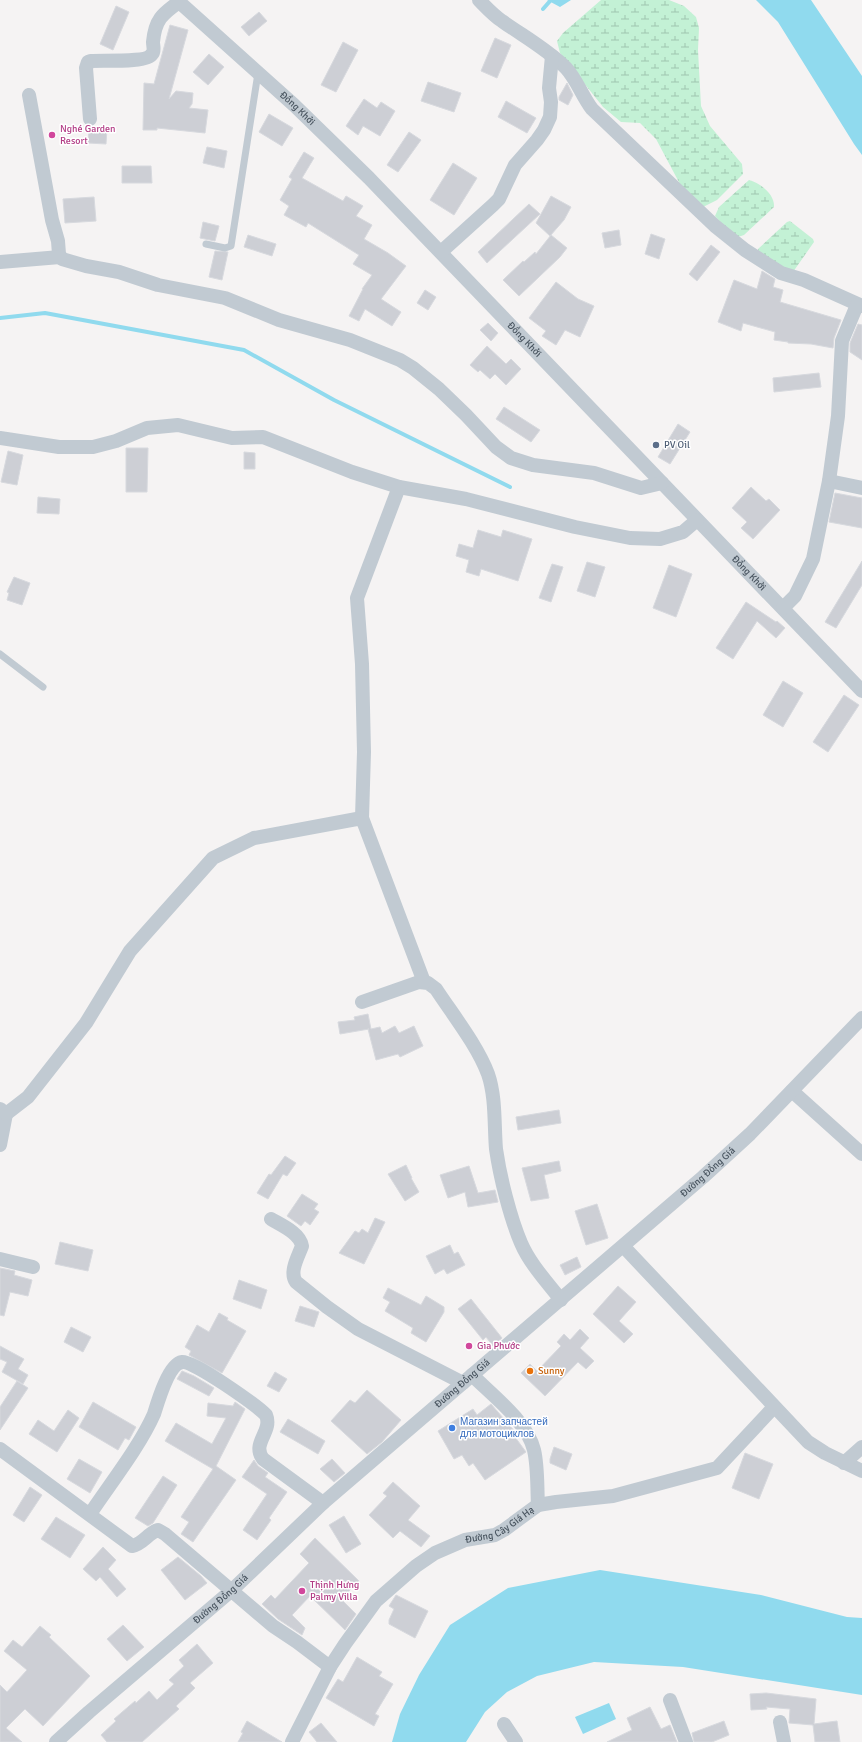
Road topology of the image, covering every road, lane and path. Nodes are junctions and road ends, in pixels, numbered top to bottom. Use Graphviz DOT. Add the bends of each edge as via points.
graph roads {
  1 [pos="479,0"];
  2 [pos="178,1"];
  3 [pos="552,56"];
  4 [pos="258,73"];
  5 [pos="29,95"];
  6 [pos="90,118"];
  7 [pos="206,244"];
  8 [pos="441,252"];
  9 [pos="60,257"];
  10 [pos="0,262"];
  11 [pos="860,305"];
  12 [pos="0,438"];
  13 [pos="829,481"];
  14 [pos="662,483"];
  15 [pos="399,488"];
  16 [pos="862,488"];
  17 [pos="697,520"];
  18 [pos="783,608"];
  19 [pos="0,654"];
  20 [pos="43,687"];
  21 [pos="862,691"];
  22 [pos="362,818"];
  23 [pos="424,982"];
  24 [pos="362,1002"];
  25 [pos="862,1018"];
  26 [pos="792,1091"];
  27 [pos="3,1112"];
  28 [pos="0,1145"];
  29 [pos="862,1154"];
  30 [pos="271,1219"];
  31 [pos="624,1247"];
  32 [pos="0,1259"];
  33 [pos="33,1267"];
  34 [pos="561,1300"];
  35 [pos="467,1379"];
  36 [pos="774,1407"];
  37 [pos="862,1447"];
  38 [pos="0,1448"];
  39 [pos="844,1463"];
  40 [pos="862,1471"];
  41 [pos="323,1503"];
  42 [pos="538,1505"];
  43 [pos="90,1514"];
  44 [pos="231,1591"];
  45 [pos="330,1667"];
  46 [pos="670,1700"];
  47 [pos="780,1722"];
  48 [pos="504,1724"];
  49 [pos="56,1742"];
  50 [pos="292,1742"];
  51 [pos="516,1742"];
  52 [pos="686,1742"];
  53 [pos="784,1742"];
  1 -- 3 [label="street" via="500,20"];
  2 -- 4 [label="street, Đồng Khởi"];
  2 -- 6 [label="street" via="159,19 153,53 149,57 88,62 86,68"];
  3 -- 8 [label="street" via="550,117 544,130 516,166 499,199"];
  3 -- 11 [label="street" via="576,81 582,96 592,109 715,226 745,250 781,273"];
  4 -- 7 [label="lane" via="231,246 225,248"];
  4 -- 8 [label="street, Đồng Khởi" via="369,178"];
  5 -- 9 [label="street"];
  8 -- 14 [label="street, Đồng Khởi"];
  9 -- 10 [label="street"];
  9 -- 14 [label="street" via="86,266 119,272 158,286 225,298 279,320 350,340 393,357 429,380 496,447 512,458 594,474 641,488"];
  11 -- 13 [label="street" via="842,341 838,416"];
  12 -- 15 [label="street" via="59,447 93,447 147,428 178,425 232,438 263,437"];
  13 -- 16 [label="street"];
  13 -- 18 [label="street" via="813,559 795,596"];
  14 -- 17 [label="street, Đồng Khởi"];
  15 -- 17 [label="street" via="466,499 575,527 630,538 660,539 683,532"];
  15 -- 22 [label="street" via="357,598 364,752"];
  17 -- 18 [label="street, Đồng Khởi"];
  18 -- 21 [label="street, Đồng Khởi"];
  19 -- 20 [label="lane"];
  22 -- 23 [label="street"];
  22 -- 27 [label="street" via="254,838 213,858 130,950 86,1023 28,1097"];
  23 -- 24 [label="street"];
  23 -- 34 [label="street" via="436,989 488,1075 496,1150 517,1232 528,1255"];
  25 -- 26 [label="street, Đường Đồng Giá"];
  26 -- 29 [label="street"];
  26 -- 31 [label="street, Đường Đồng Giá" via="703,1178"];
  27 -- 28 [label="street"];
  30 -- 35 [label="street" via="294,1234 301,1242 302,1246 293,1271 296,1282 358,1329"];
  31 -- 34 [label="street, Đường Đồng Giá"];
  31 -- 36 [label="street"];
  32 -- 33 [label="street"];
  34 -- 35 [label="street, Đường Đồng Giá"];
  35 -- 41 [label="street, Đường Đồng Giá"];
  35 -- 42 [label="street" via="516,1418 527,1434 534,1451"];
  36 -- 39 [label="street" via="808,1442"];
  36 -- 42 [label="street, Đường Cây Giá Hạ" via="717,1468 613,1496"];
  37 -- 39 [label="street"];
  38 -- 43 [label="street"];
  39 -- 40 [label="street"];
  41 -- 43 [label="street" via="259,1454 259,1445 268,1425 266,1415 221,1382 185,1362 173,1367 150,1422"];
  41 -- 44 [label="street, Đường Đồng Giá"];
  42 -- 45 [label="street, Đường Cây Giá Hạ" via="495,1535 465,1540 435,1553 416,1566 376,1601"];
  43 -- 44 [label="street" via="132,1546 139,1545 158,1530 166,1534"];
  44 -- 45 [label="street"];
  44 -- 49 [label="street, Đường Đồng Giá"];
  45 -- 50 [label="street, Đường Cây Giá Hạ"];
  46 -- 52 [label="street"];
  47 -- 53 [label="street"];
  48 -- 51 [label="street"];
}
